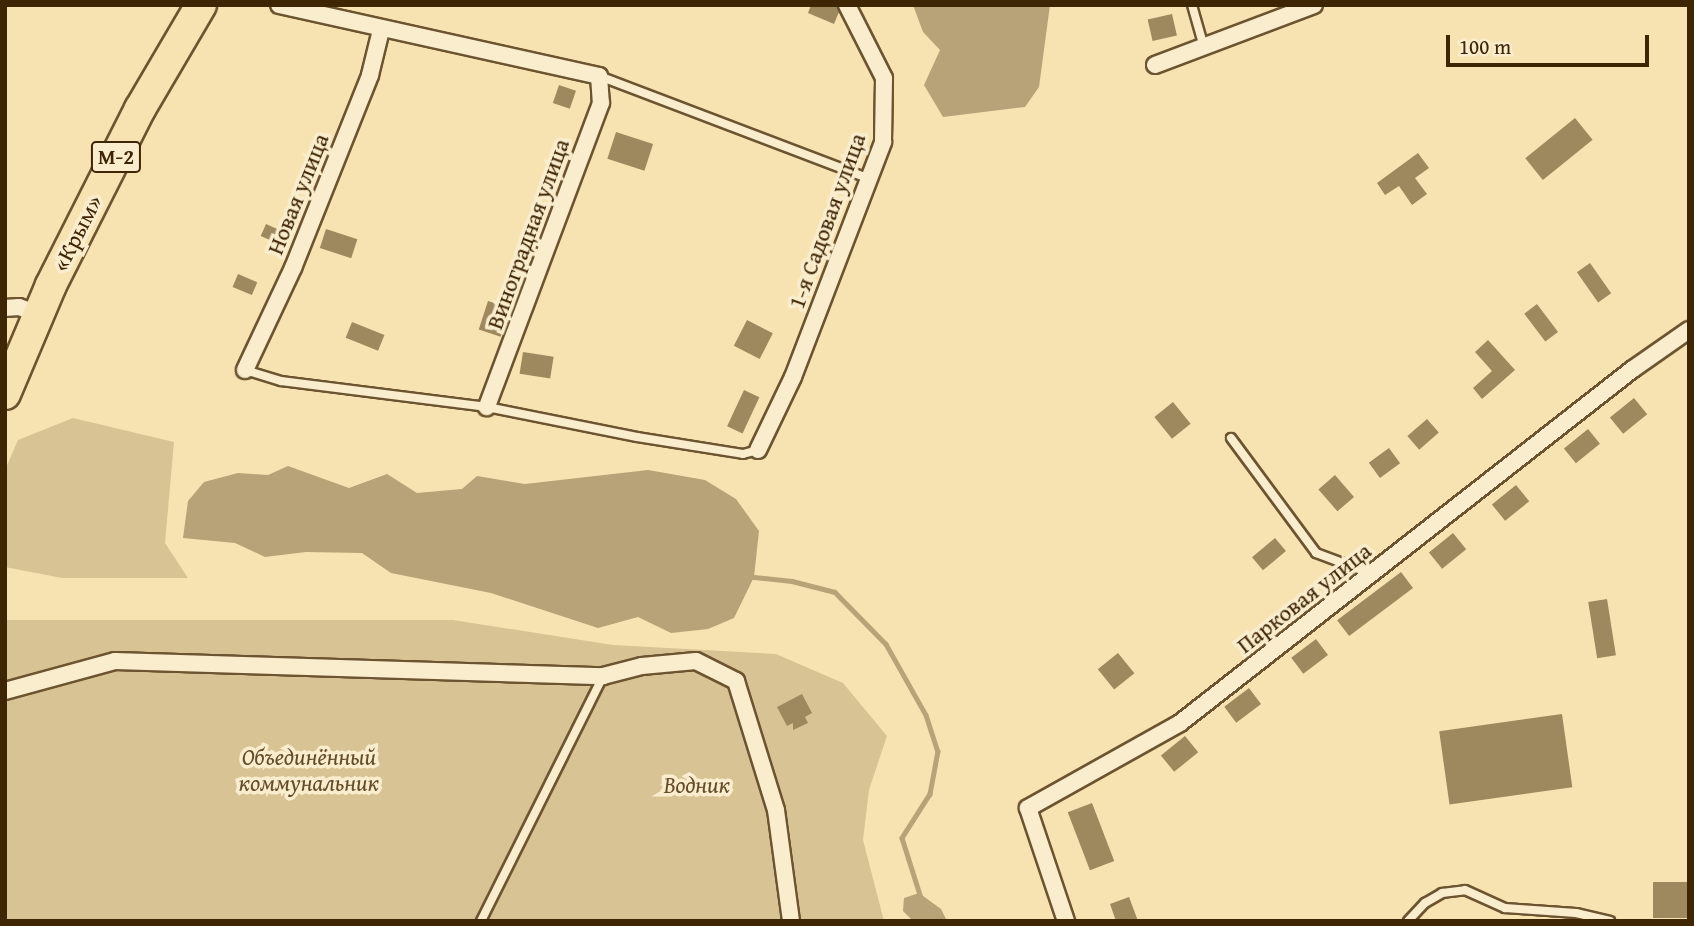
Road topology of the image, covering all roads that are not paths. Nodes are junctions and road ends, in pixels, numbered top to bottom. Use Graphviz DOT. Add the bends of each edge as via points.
graph roads {
  1 [pos="201,5"];
  2 [pos="279,5"];
  3 [pos="847,5"];
  4 [pos="1192,5"];
  5 [pos="1314,5"];
  6 [pos="381,30"];
  7 [pos="1204,47"];
  8 [pos="1155,65"];
  9 [pos="599,76"];
  10 [pos="870,179"];
  11 [pos="5,308"];
  12 [pos="38,314"];
  13 [pos="1689,330"];
  14 [pos="246,370"];
  15 [pos="5,394"];
  16 [pos="488,407"];
  17 [pos="1231,438"];
  18 [pos="758,450"];
  19 [pos="1372,575"];
  20 [pos="603,676"];
  21 [pos="5,691"];
  22 [pos="481,921"];
  23 [pos="791,921"];
  24 [pos="1066,921"];
  25 [pos="1408,921"];
  26 [pos="1610,921"];
  1 -- 12 [label="highway, «Крым» / М-2" via="140,109"];
  2 -- 6 [label="street"];
  3 -- 10 [label="street, 1-я Садовая улица" via="884,78 883,142"];
  4 -- 7 [label="lane"];
  5 -- 7 [label="street"];
  6 -- 9 [label="street"];
  6 -- 14 [label="street, Новая улица" via="370,75 293,268"];
  7 -- 8 [label="street"];
  9 -- 10 [label="lane"];
  9 -- 16 [label="street, Виноградная улица" via="601,103"];
  10 -- 18 [label="street, 1-я Садовая улица" via="793,377"];
  11 -- 12 [label="street"];
  12 -- 15 [label="highway, «Крым» / М-2"];
  13 -- 19 [label="street, Парковая улица"];
  14 -- 16 [label="lane" via="281,381"];
  16 -- 18 [label="lane" via="636,438 743,454"];
  17 -- 19 [label="lane" via="1316,553"];
  19 -- 24 [label="street, Парковая улица" via="1180,723 1028,808"];
  20 -- 21 [label="street" via="115,661"];
  20 -- 22 [label="lane"];
  20 -- 23 [label="street" via="642,666 696,661 736,681 776,810"];
  25 -- 26 [label="lane" via="1441,893 1465,890 1505,908 1576,913"];
}
